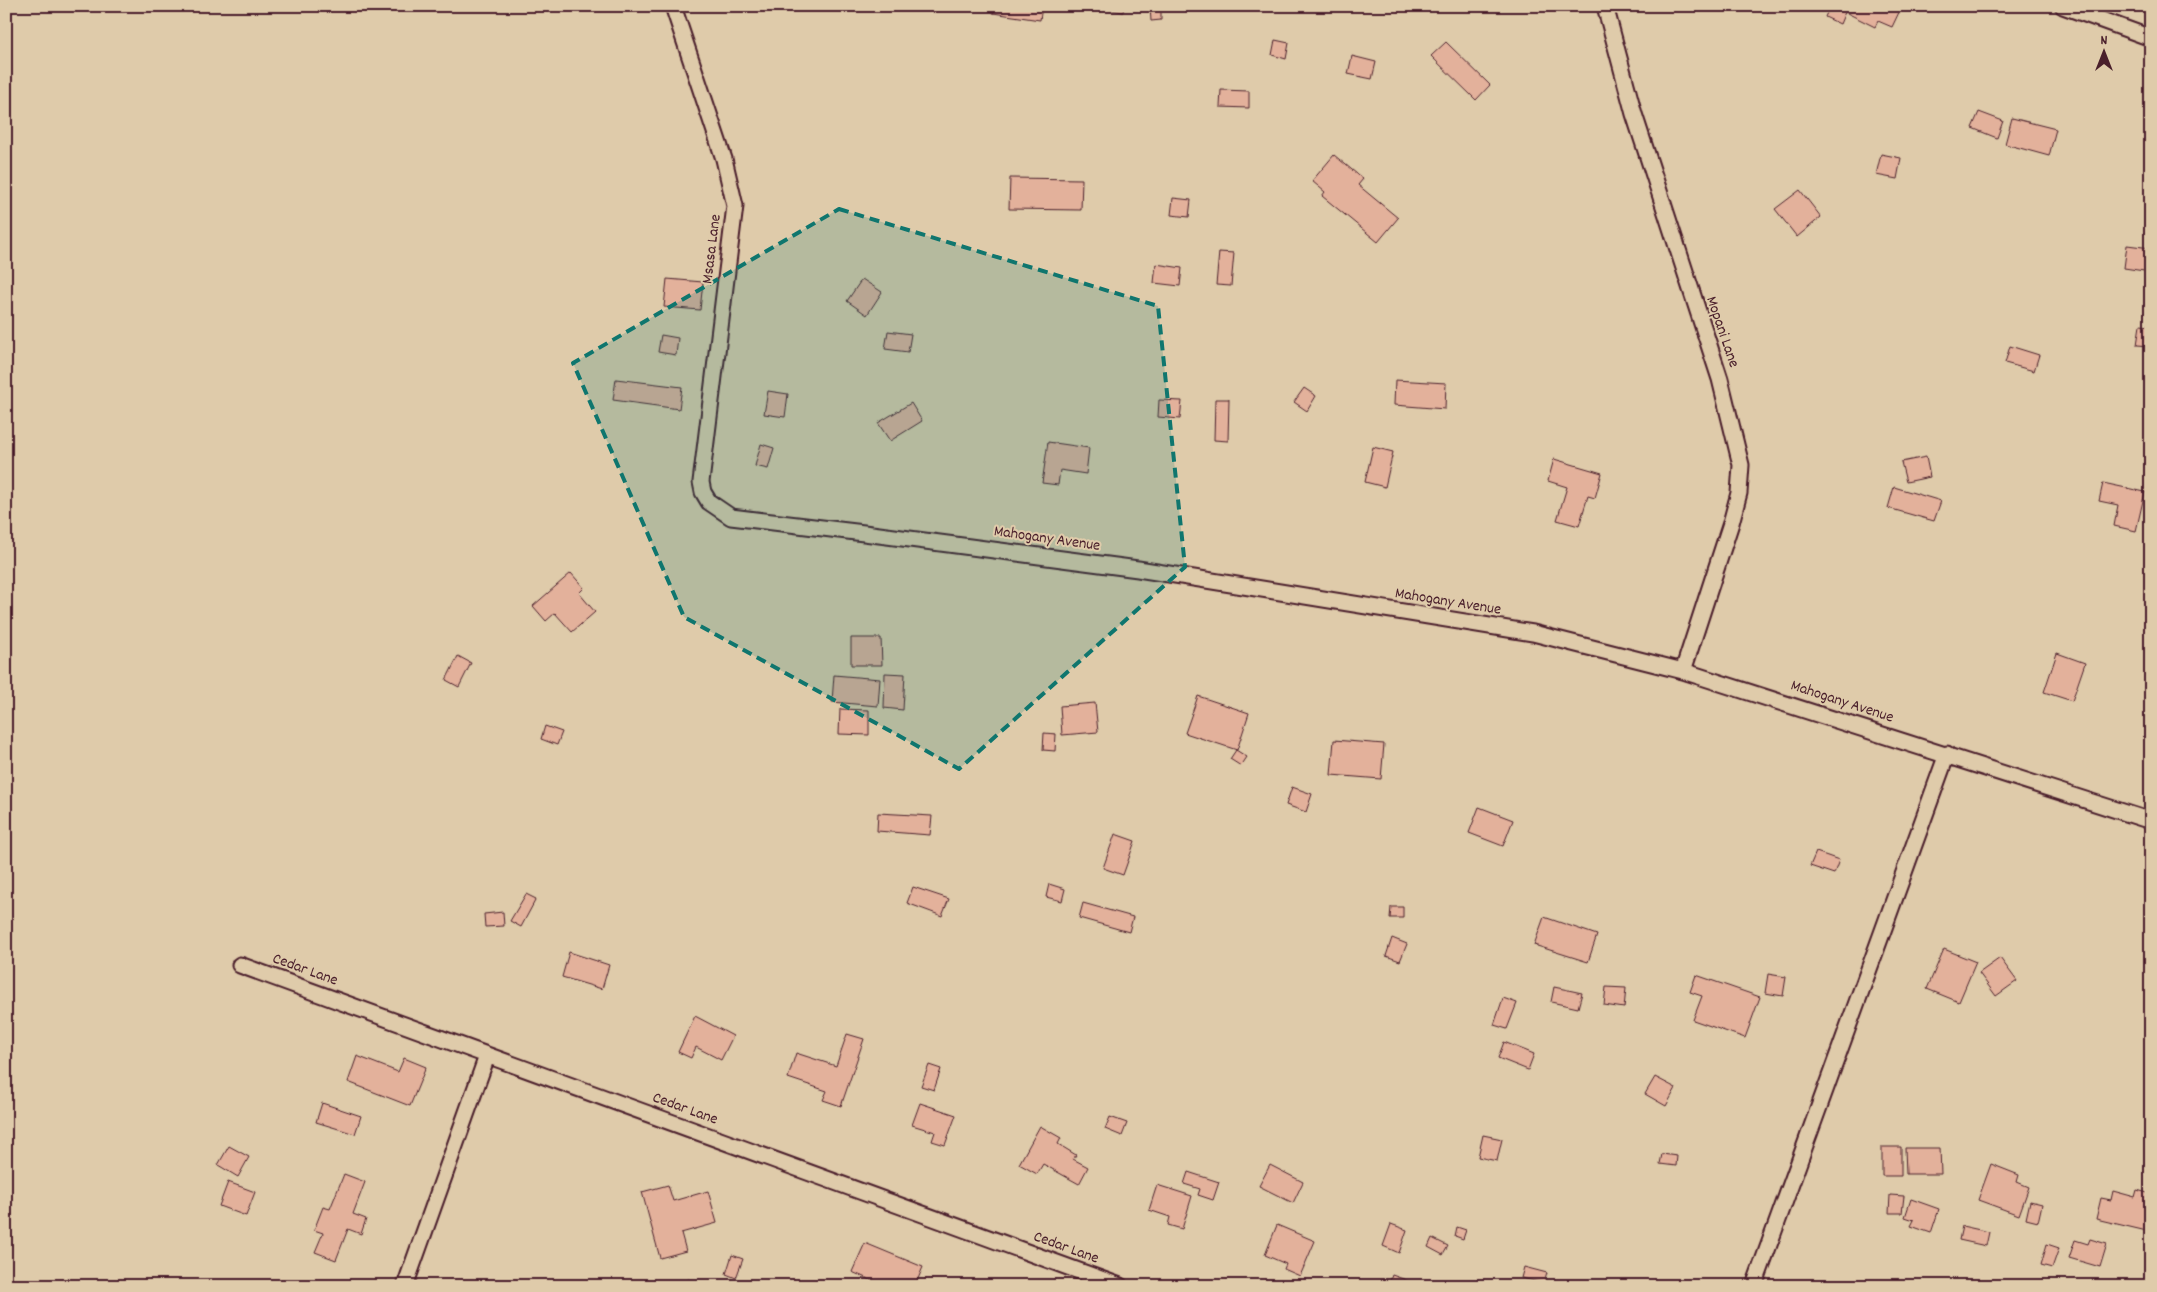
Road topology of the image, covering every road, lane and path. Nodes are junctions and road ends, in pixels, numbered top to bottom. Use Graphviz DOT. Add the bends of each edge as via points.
graph roads {
  1 [pos="673,6"];
  2 [pos="1605,6"];
  3 [pos="2063,6"];
  4 [pos="2151,38"];
  5 [pos="714,506"];
  6 [pos="1683,671"];
  7 [pos="1948,754"];
  8 [pos="2151,821"];
  9 [pos="240,965"];
  10 [pos="487,1056"];
  11 [pos="405,1286"];
  12 [pos="1120,1286"];
  13 [pos="1754,1286"];
  1 -- 5 [label="street, Msasa Lane" via="724,159 734,206 701,482 703,492"];
  2 -- 6 [label="street, Mopani Lane" via="1634,114 1720,379 1742,465 1732,523"];
  3 -- 4 [label="street"];
  5 -- 6 [label="street, Mahogany Avenue" via="731,518 864,532 1138,569 1523,632"];
  6 -- 7 [label="street, Mahogany Avenue"];
  7 -- 8 [label="street, Mahogany Avenue"];
  7 -- 13 [label="street"];
  9 -- 10 [label="street, Cedar Lane"];
  10 -- 11 [label="street"];
  10 -- 12 [label="street, Cedar Lane"];
}
